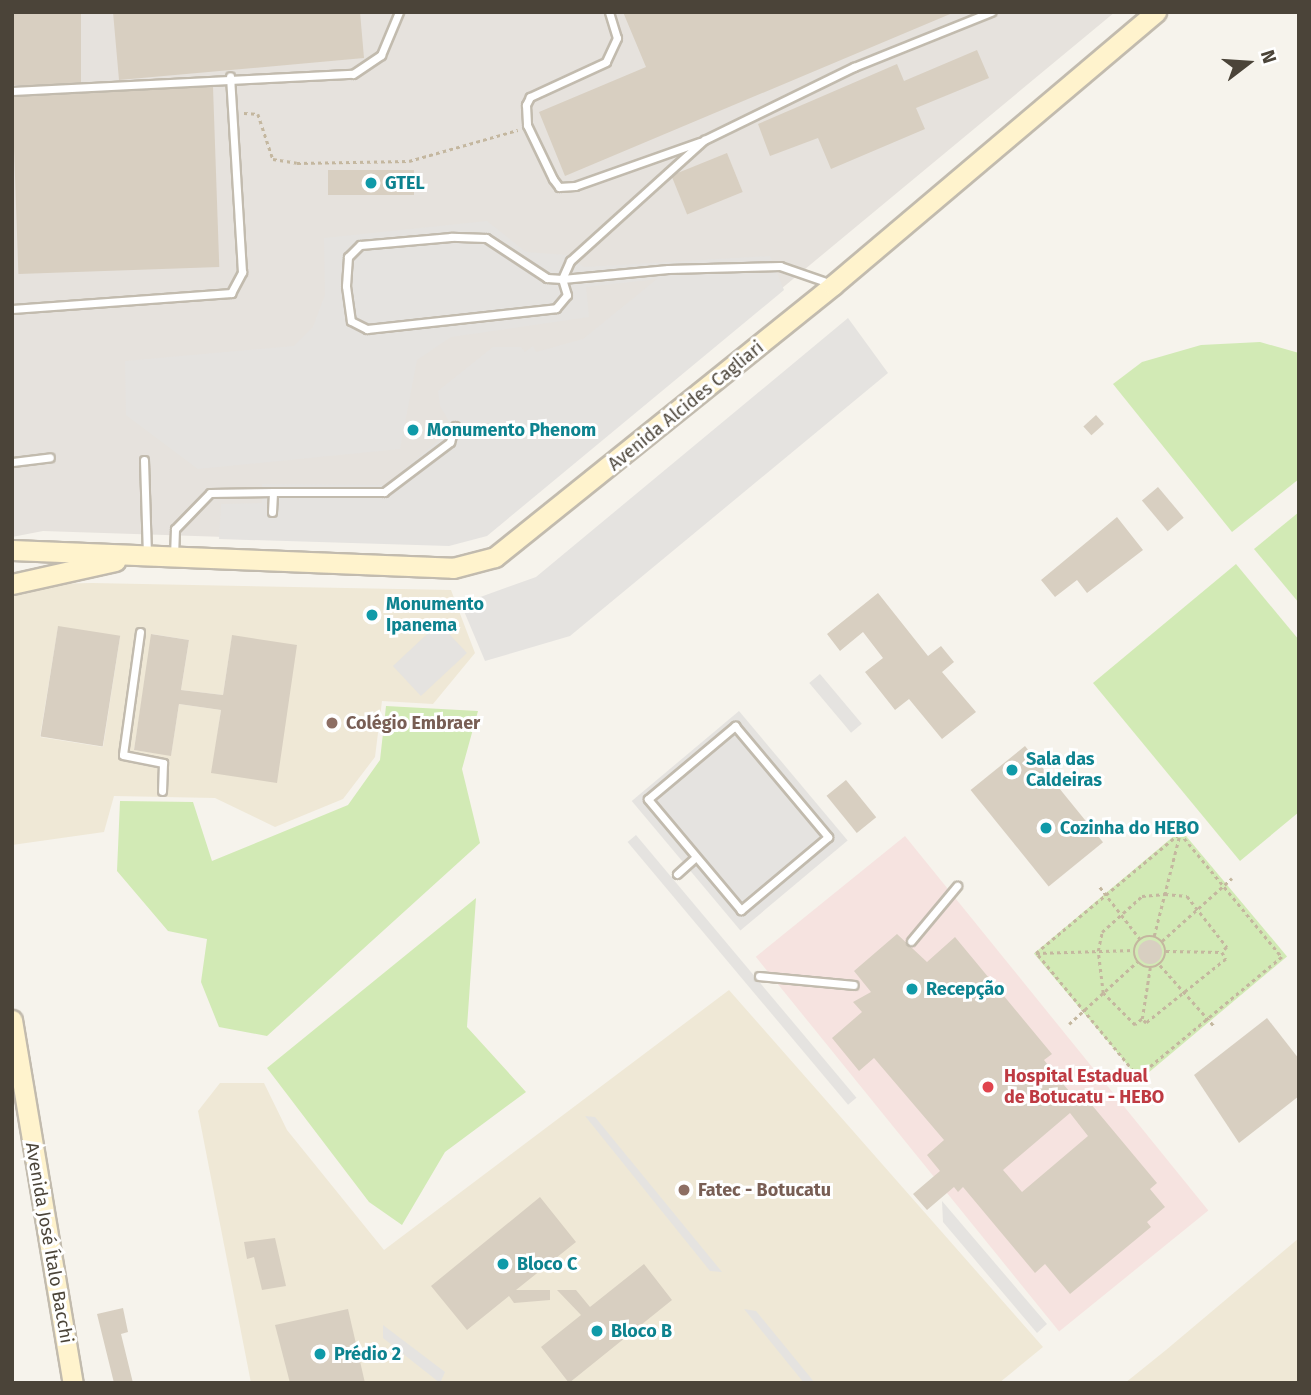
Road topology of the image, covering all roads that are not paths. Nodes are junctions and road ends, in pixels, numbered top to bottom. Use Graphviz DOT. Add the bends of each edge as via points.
graph roads {
  1 [pos="400,12"];
  2 [pos="609,12"];
  3 [pos="991,12"];
  4 [pos="1156,12"];
  5 [pos="230,76"];
  6 [pos="12,90"];
  7 [pos="704,140"];
  8 [pos="562,279"];
  9 [pos="833,285"];
  10 [pos="12,309"];
  11 [pos="455,426"];
  12 [pos="50,457"];
  13 [pos="144,460"];
  14 [pos="12,462"];
  15 [pos="274,492"];
  16 [pos="272,513"];
  17 [pos="12,550"];
  18 [pos="137,559"];
  19 [pos="174,560"];
  20 [pos="12,583"];
  21 [pos="140,632"];
  22 [pos="162,791"];
  23 [pos="696,857"];
  24 [pos="677,874"];
  25 [pos="957,886"];
  26 [pos="911,941"];
  27 [pos="759,976"];
  28 [pos="854,985"];
  29 [pos="12,1020"];
  30 [pos="74,1383"];
  1 -- 5 [label="lane" via="381,55 352,74"];
  2 -- 7 [label="lane" via="616,25 614,52 607,62 530,97 527,125 553,179 566,188"];
  3 -- 7 [label="lane" via="854,68"];
  4 -- 9 [label="main road, Avenida Alcides Cagliari"];
  5 -- 6 [label="lane"];
  5 -- 10 [label="lane" via="242,272 231,293"];
  7 -- 8 [label="lane" via="570,261"];
  8 -- 8 [label="lane" via="547,278 486,239 451,237 360,246 348,257 346,286 351,321 367,329 556,308 567,295"];
  8 -- 9 [label="lane" via="780,266"];
  9 -- 19 [label="main road, Avenida Alcides Cagliari" via="495,557 453,568"];
  11 -- 15 [label="lane" via="450,442 379,494"];
  12 -- 14 [label="lane"];
  13 -- 18 [label="lane"];
  15 -- 16 [label="lane"];
  15 -- 19 [label="lane" via="210,493 175,529"];
  17 -- 18 [label="main road, Avenida Alcides Cagliari" via="91,551"];
  18 -- 19 [label="main road, Avenida Alcides Cagliari"];
  18 -- 20 [label="main road, Avenida Alcides Cagliari"];
  21 -- 22 [label="lane" via="123,755 163,763"];
  23 -- 23 [label="lane" via="741,910 828,837 734,726 648,799"];
  23 -- 24 [label="lane"];
  25 -- 26 [label="lane"];
  27 -- 28 [label="lane"];
  29 -- 30 [label="main road, Avenida José Ítalo Bacchi"];
}
